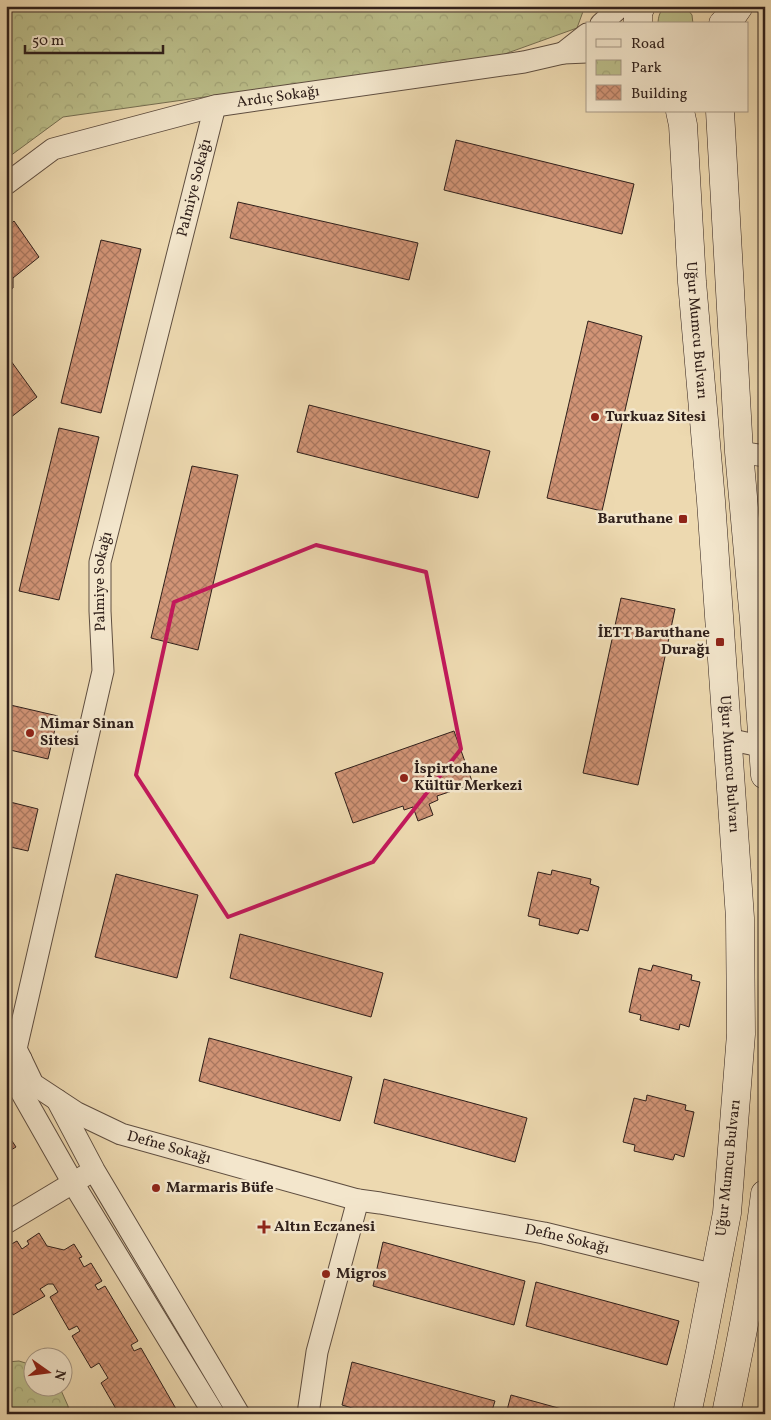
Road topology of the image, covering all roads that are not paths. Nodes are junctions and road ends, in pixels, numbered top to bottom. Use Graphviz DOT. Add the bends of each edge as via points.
graph roads {
  1 [pos="622,6"];
  2 [pos="640,6"];
  3 [pos="713,6"];
  4 [pos="739,6"];
  5 [pos="603,22"];
  6 [pos="638,22"];
  7 [pos="716,22"];
  8 [pos="725,22"];
  9 [pos="586,35"];
  10 [pos="586,52"];
  11 [pos="563,53"];
  12 [pos="215,106"];
  13 [pos="680,112"];
  14 [pos="720,112"];
  15 [pos="6,184"];
  16 [pos="752,454"];
  17 [pos="727,739"];
  18 [pos="764,747"];
  19 [pos="765,774"];
  20 [pos="11,1064"];
  21 [pos="56,1099"];
  22 [pos="94,1170"];
  23 [pos="73,1183"];
  24 [pos="765,1194"];
  25 [pos="358,1200"];
  26 [pos="6,1223"];
  27 [pos="715,1275"];
  28 [pos="758,1283"];
  29 [pos="214,1414"];
  30 [pos="239,1414"];
  31 [pos="308,1414"];
  32 [pos="687,1414"];
  33 [pos="726,1414"];
  1 -- 5 [label="street"];
  2 -- 6 [label="main road"];
  3 -- 7 [label="main road"];
  4 -- 8 [label="main road"];
  9 -- 11 [label="street"];
  10 -- 11 [label="street"];
  11 -- 12 [label="street, Ardıç Sokağı" via="524,62"];
  12 -- 15 [label="street, Ardıç Sokağı" via="53,148"];
  12 -- 20 [label="street, Palmiye Sokağı" via="100,562 103,671"];
  13 -- 17 [label="main road, Uğur Mumcu Bulvarı"];
  14 -- 16 [label="main road"];
  16 -- 18 [label="main road"];
  17 -- 18 [label="street"];
  17 -- 27 [label="main road, Uğur Mumcu Bulvarı" via="740,918 741,1034 727,1213"];
  18 -- 19 [label="main road"];
  20 -- 21 [label="street, Defne Sokağı"];
  20 -- 23 [label="street"];
  21 -- 22 [label="street"];
  21 -- 25 [label="street, Defne Sokağı" via="120,1134"];
  22 -- 23 [label="street"];
  22 -- 30 [label="street"];
  23 -- 26 [label="street"];
  23 -- 29 [label="street"];
  24 -- 28 [label="main road"];
  25 -- 27 [label="street, Defne Sokağı" via="544,1233"];
  25 -- 31 [label="street" via="317,1352"];
  27 -- 28 [label="main road"];
  27 -- 32 [label="main road, Uğur Mumcu Bulvarı"];
  28 -- 33 [label="main road"];
}
